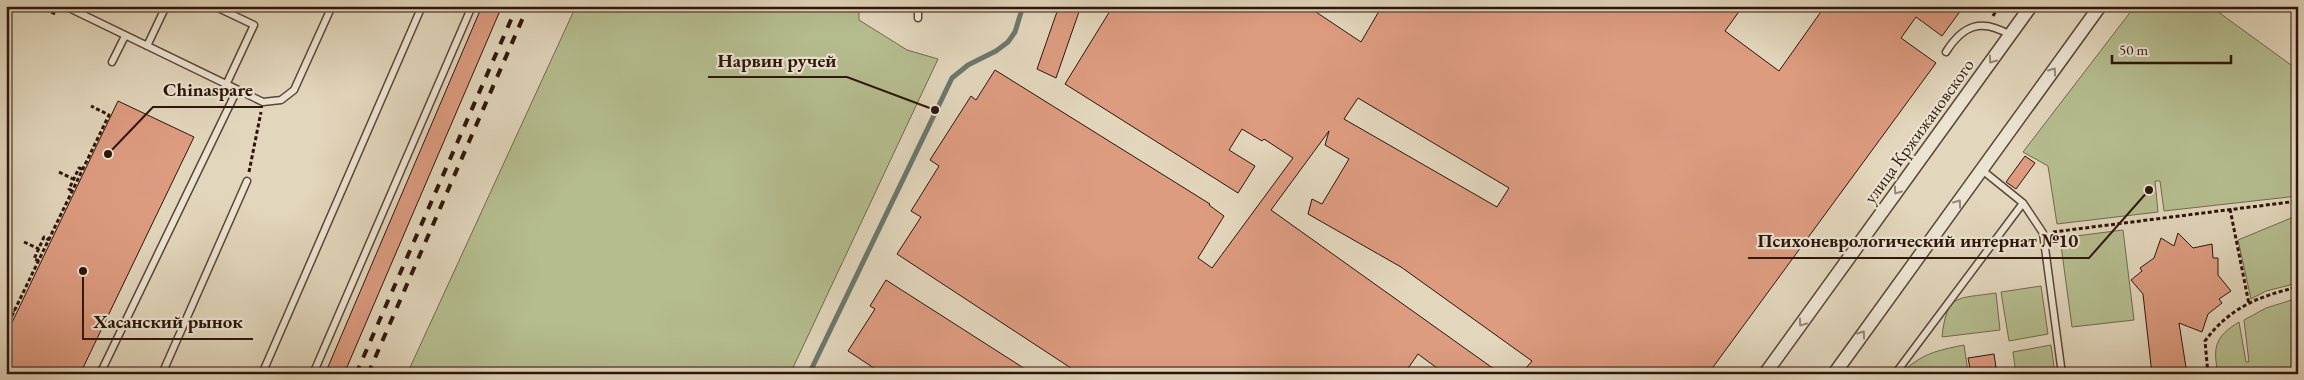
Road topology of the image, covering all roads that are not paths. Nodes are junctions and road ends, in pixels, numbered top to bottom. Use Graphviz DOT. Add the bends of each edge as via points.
graph roads {
  1 [pos="65,6"];
  2 [pos="166,6"];
  3 [pos="214,6"];
  4 [pos="332,6"];
  5 [pos="422,6"];
  6 [pos="472,6"];
  7 [pos="918,6"];
  8 [pos="2032,6"];
  9 [pos="2100,6"];
  10 [pos="918,18"];
  11 [pos="2010,35"];
  12 [pos="125,36"];
  13 [pos="147,46"];
  14 [pos="1946,52"];
  15 [pos="112,62"];
  16 [pos="226,84"];
  17 [pos="237,90"];
  18 [pos="1982,170"];
  19 [pos="247,181"];
  20 [pos="2023,203"];
  21 [pos="100,374"];
  22 [pos="162,374"];
  23 [pos="262,374"];
  24 [pos="313,374"];
  25 [pos="1765,374"];
  26 [pos="1834,374"];
  27 [pos="1895,374"];
  28 [pos="2062,374"];
  1 -- 12 [label="lane"];
  2 -- 13 [label="lane"];
  3 -- 16 [label="lane" via="254,25"];
  4 -- 17 [label="lane" via="294,90 281,100 264,102"];
  5 -- 23 [label="lane"];
  6 -- 24 [label="lane"];
  7 -- 10 [label="lane"];
  8 -- 11 [label="street, улица Кржижановского"];
  18 -- 9 [label="street, one-way"];
  11 -- 14 [label="lane" via="1989,26 1977,25 1954,38"];
  11 -- 25 [label="street, улица Кржижановского, one-way"];
  12 -- 13 [label="lane"];
  12 -- 15 [label="lane"];
  13 -- 16 [label="lane"];
  16 -- 17 [label="lane"];
  17 -- 21 [label="lane"];
  18 -- 20 [label="lane"];
  26 -- 18 [label="street, one-way"];
  19 -- 22 [label="lane"];
  20 -- 27 [label="lane"];
  20 -- 28 [label="lane" via="2043,233"];
}
